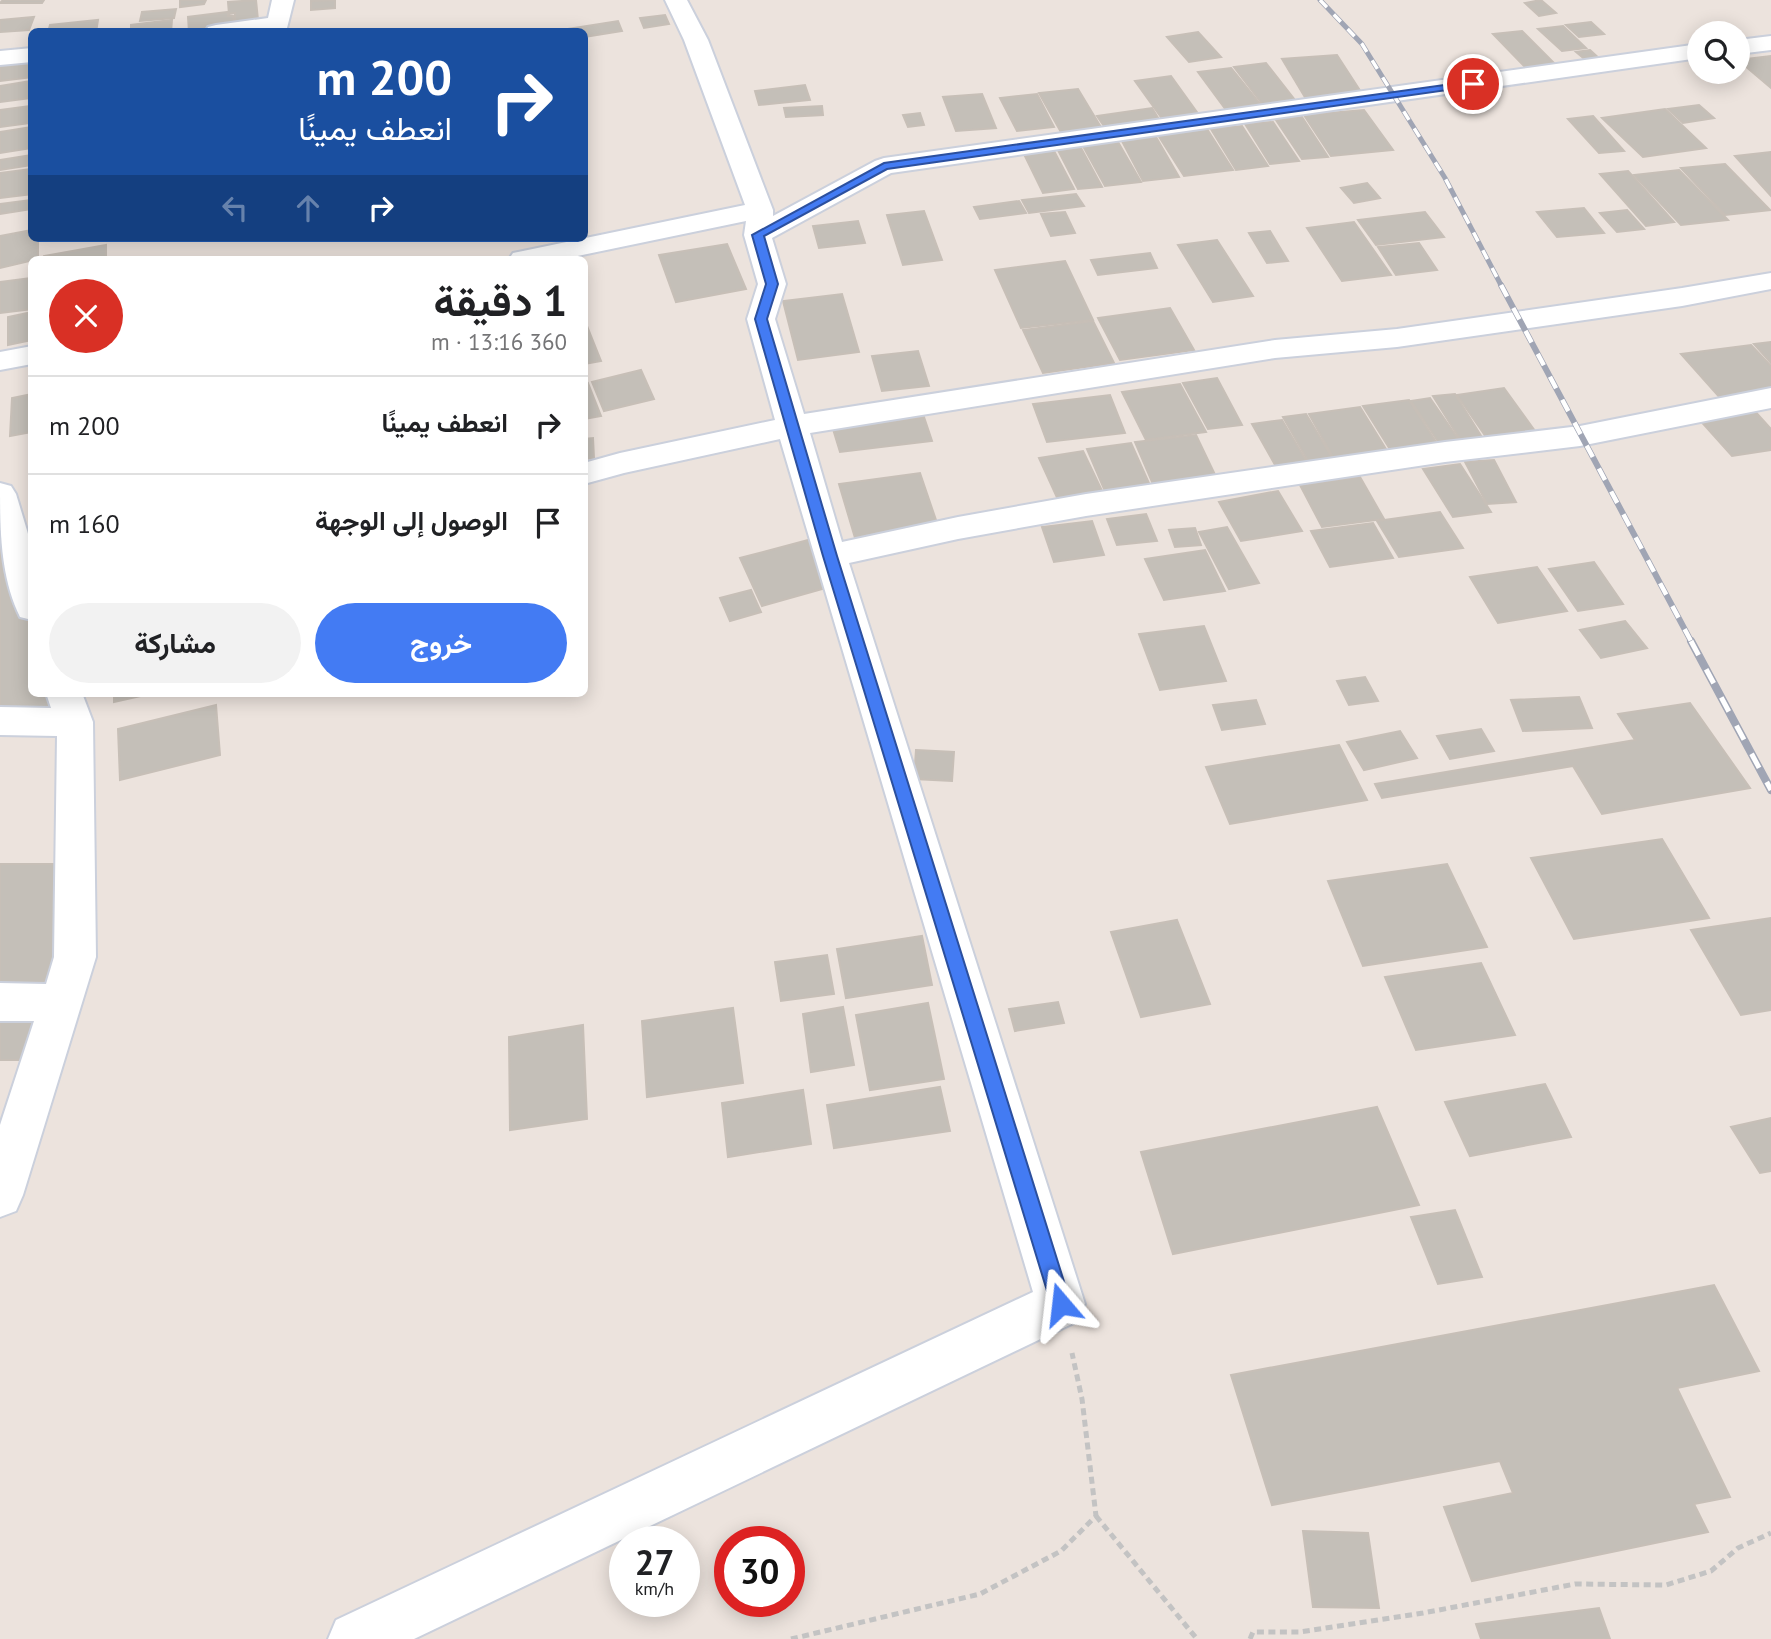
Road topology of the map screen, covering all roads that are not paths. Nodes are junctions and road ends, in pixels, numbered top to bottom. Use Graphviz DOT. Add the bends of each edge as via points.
graph roads {
  1 [pos="283,0"];
  2 [pos="676,0"];
  3 [pos="244,28"];
  4 [pos="1771,43"];
  5 [pos="1750,46"];
  6 [pos="1687,53"];
  7 [pos="28,55"];
  8 [pos="0,58"];
  9 [pos="759,222"];
  10 [pos="542,256"];
  11 [pos="1771,281"];
  12 [pos="28,356"];
  13 [pos="0,361"];
  14 [pos="1771,398"];
  15 [pos="792,426"];
  16 [pos="588,473"];
  17 [pos="1,502"];
  18 [pos="830,556"];
  19 [pos="28,591"];
  20 [pos="70,707"];
  21 [pos="0,721"];
  22 [pos="0,1002"];
  23 [pos="59,1003"];
  24 [pos="0,1195"];
  25 [pos="355,1639"];
  1 -- 3 [label="street" via="279,23"];
  2 -- 9 [label="street" via="696,40"];
  4 -- 5 [label="street"];
  6 -- 9 [label="street" via="884,166"];
  7 -- 8 [label="street"];
  9 -- 10 [label="street"];
  9 -- 15 [label="street" via="772,284 761,319"];
  11 -- 15 [label="street" via="1398,338 1275,349"];
  12 -- 13 [label="street"];
  14 -- 18 [label="street" via="1580,436 1086,505"];
  15 -- 16 [label="street"];
  15 -- 18 [label="street"];
  17 -- 19 [label="street"];
  18 -- 25 [label="street" via="1061,1304"];
  20 -- 21 [label="street"];
  20 -- 23 [label="street" via="75,957"];
  22 -- 23 [label="street"];
  23 -- 24 [label="street"];
}
